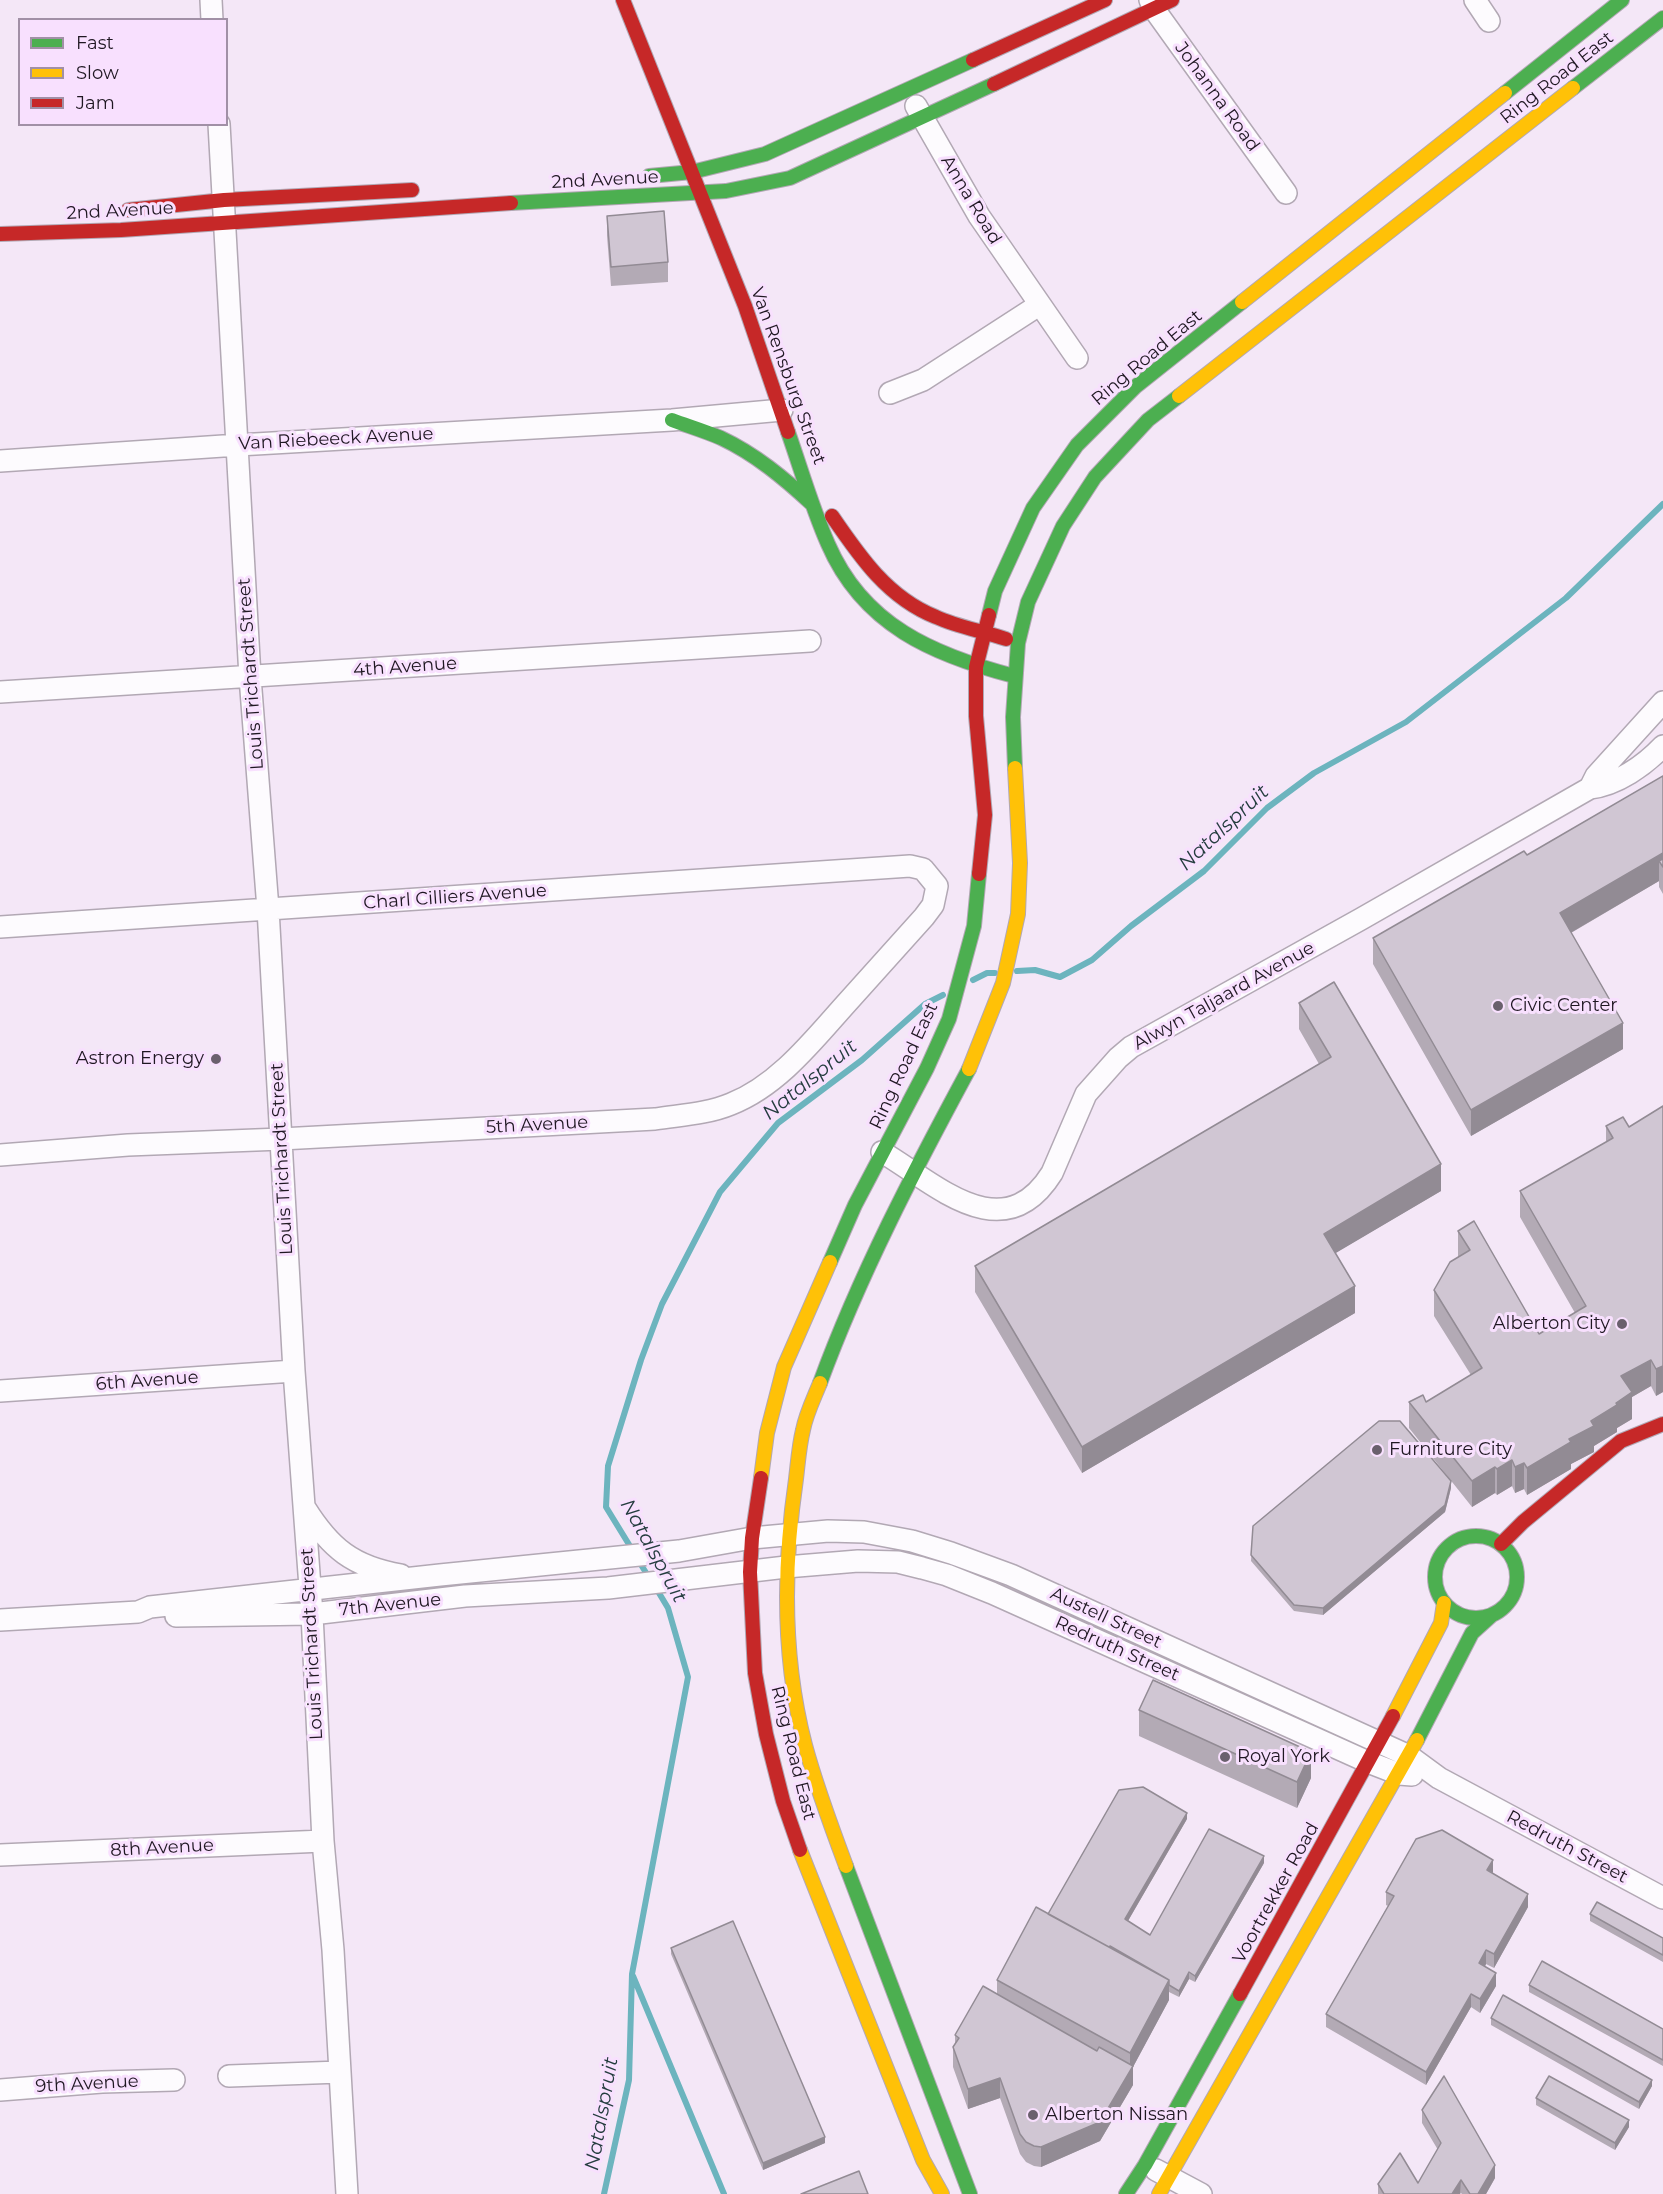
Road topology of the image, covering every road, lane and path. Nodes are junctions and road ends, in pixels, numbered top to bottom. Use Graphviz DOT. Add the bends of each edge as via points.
graph roads {
  1 [pos="211,0"];
  2 [pos="623,0"];
  3 [pos="1105,0"];
  4 [pos="1474,0"];
  5 [pos="1622,0"];
  6 [pos="1159,3"];
  7 [pos="212,18"];
  8 [pos="1663,18"];
  9 [pos="1489,21"];
  10 [pos="909,90"];
  11 [pos="921,117"];
  12 [pos="219,126"];
  13 [pos="692,172"];
  14 [pos="635,177"];
  15 [pos="427,189"];
  16 [pos="699,193"];
  17 [pos="1286,193"];
  18 [pos="224,200"];
  19 [pos="118,211"];
  20 [pos="225,224"];
  21 [pos="0,234"];
  22 [pos="1039,305"];
  23 [pos="1077,358"];
  24 [pos="890,393"];
  25 [pos="782,410"];
  26 [pos="672,420"];
  27 [pos="238,445"];
  28 [pos="0,461"];
  29 [pos="804,473"];
  30 [pos="817,508"];
  31 [pos="985,631"];
  32 [pos="810,641"];
  33 [pos="1018,643"];
  34 [pos="976,667"];
  35 [pos="1014,676"];
  36 [pos="250,677"];
  37 [pos="0,692"];
  38 [pos="1663,702"];
  39 [pos="1663,733"];
  40 [pos="1630,740"];
  41 [pos="1663,746"];
  42 [pos="1590,788"];
  43 [pos="910,866"];
  44 [pos="268,909"];
  45 [pos="0,927"];
  46 [pos="281,1139"];
  47 [pos="882,1152"];
  48 [pos="0,1155"];
  49 [pos="914,1171"];
  50 [pos="294,1371"];
  51 [pos="0,1391"];
  52 [pos="1663,1424"];
  53 [pos="303,1505"];
  54 [pos="788,1533"];
  55 [pos="752,1538"];
  56 [pos="1501,1544"];
  57 [pos="679,1551"];
  58 [pos="786,1567"];
  59 [pos="750,1572"];
  60 [pos="418,1577"];
  61 [pos="685,1579"];
  62 [pos="310,1590"];
  63 [pos="1444,1603"];
  64 [pos="138,1612"];
  65 [pos="312,1614"];
  66 [pos="1492,1614"];
  67 [pos="0,1620"];
  68 [pos="1378,1742"];
  69 [pos="1368,1762"];
  70 [pos="1404,1765"];
  71 [pos="323,1840"];
  72 [pos="0,1855"];
  73 [pos="1663,1898"];
  74 [pos="1277,1959"];
  75 [pos="340,2072"];
  76 [pos="230,2076"];
  77 [pos="174,2080"];
  78 [pos="0,2090"];
  79 [pos="923,2160"];
  80 [pos="1145,2165"];
  81 [pos="1169,2175"];
  82 [pos="348,2194"];
  83 [pos="935,2194"];
  84 [pos="942,2194"];
  85 [pos="970,2194"];
  86 [pos="1126,2194"];
  87 [pos="1158,2194"];
  88 [pos="1202,2194"];
  1 -- 7 [label="street"];
  2 -- 13 [label="main road, Van Rensburg Street"];
  3 -- 10 [label="main road, 2nd Avenue"];
  4 -- 9 [label="street"];
  5 -- 31 [label="main road, Ring Road East" via="1135,387 1077,445 1033,507 996,591"];
  6 -- 11 [label="main road, 2nd Avenue"];
  6 -- 17 [label="street, Johanna Road"];
  8 -- 33 [label="main road, Ring Road East" via="1148,420 1095,477 1063,526 1028,602"];
  10 -- 11 [label="street, Anna Road"];
  10 -- 13 [label="main road, 2nd Avenue" via="765,154"];
  11 -- 16 [label="main road, 2nd Avenue" via="790,178"];
  11 -- 22 [label="street, Anna Road" via="979,216"];
  12 -- 18 [label="street, Louis Trichardt Street"];
  13 -- 14 [label="main road, 2nd Avenue"];
  13 -- 16 [label="main road, Van Rensburg Street"];
  15 -- 18 [label="main road, 2nd Avenue"];
  16 -- 20 [label="main road, 2nd Avenue"];
  16 -- 25 [label="main road, Van Rensburg Street"];
  18 -- 19 [label="main road, 2nd Avenue"];
  18 -- 20 [label="street, Louis Trichardt Street"];
  20 -- 21 [label="main road, 2nd Avenue"];
  20 -- 27 [label="street, Louis Trichardt Street"];
  22 -- 23 [label="street, Anna Road"];
  22 -- 24 [label="street" via="923,380"];
  25 -- 26 [label="street, Van Riebeeck Avenue"];
  25 -- 29 [label="main road, Van Rensburg Street"];
  26 -- 27 [label="street, Van Riebeeck Avenue"];
  26 -- 30 [label="main road" via="721,438 756,457"];
  27 -- 28 [label="street, Van Riebeeck Avenue"];
  27 -- 36 [label="street, Louis Trichardt Street"];
  29 -- 30 [label="main road, Van Rensburg Street"];
  29 -- 31 [label="main road" via="878,579 909,605 936,618"];
  30 -- 34 [label="main road, Van Rensburg Street" via="827,543 842,572 883,619 919,642"];
  31 -- 33 [label="main road"];
  31 -- 34 [label="main road, Ring Road East"];
  32 -- 36 [label="street, 4th Avenue"];
  33 -- 35 [label="main road, Ring Road East"];
  34 -- 35 [label="main road, Van Rensburg Street"];
  34 -- 47 [label="main road, Ring Road East" via="985,815 974,926 949,1019"];
  35 -- 49 [label="main road, Ring Road East" via="1018,914 1003,983 972,1063"];
  36 -- 37 [label="street, 4th Avenue"];
  36 -- 44 [label="street, Louis Trichardt Street"];
  38 -- 40 [label="street, Alwyn Taljaard Avenue"];
  39 -- 40 [label="street"];
  40 -- 42 [label="street, Alwyn Taljaard Avenue" via="1596,776"];
  41 -- 42 [label="street, Alwyn Taljaard Avenue" via="1651,759 1626,774"];
  42 -- 49 [label="street, Alwyn Taljaard Avenue" via="1131,1047 1086,1095 1052,1173 1045,1185 1025,1201 1007,1209 988,1210 945,1194"];
  43 -- 44 [label="street, Charl Cilliers Avenue"];
  43 -- 46 [label="street, 5th Avenue" via="923,869 937,886 933,904 795,1058 755,1092 733,1104 709,1112 655,1119"];
  44 -- 45 [label="street, Charl Cilliers Avenue"];
  44 -- 46 [label="street, Louis Trichardt Street"];
  46 -- 48 [label="street, 5th Avenue"];
  46 -- 50 [label="street, Louis Trichardt Street"];
  47 -- 49 [label="street, Alwyn Taljaard Avenue"];
  47 -- 55 [label="main road, Ring Road East" via="784,1368 767,1432"];
  49 -- 54 [label="main road, Ring Road East" via="840,1329 803,1428"];
  50 -- 51 [label="street, 6th Avenue"];
  50 -- 53 [label="street, Louis Trichardt Street"];
  52 -- 56 [label="main road" via="1621,1441"];
  53 -- 60 [label="street" via="324,1537 351,1559 391,1573"];
  53 -- 62 [label="street, Louis Trichardt Street"];
  54 -- 55 [label="street, Austell Street"];
  54 -- 58 [label="main road, Ring Road East"];
  54 -- 68 [label="street, Austell Street" via="864,1532 951,1553 1045,1590"];
  55 -- 57 [label="street, Austell Street"];
  55 -- 59 [label="main road, Ring Road East"];
  56 -- 63 [label="main road" via="1486,1536 1469,1536 1453,1542 1441,1554 1435,1570 1436,1588"];
  56 -- 66 [label="main road" via="1512,1557 1517,1574 1515,1590 1506,1605"];
  57 -- 60 [label="street, 7th Avenue"];
  58 -- 59 [label="street, Redruth Street"];
  58 -- 69 [label="street, Redruth Street" via="898,1562 947,1575"];
  58 -- 85 [label="main road, Ring Road East" via="792,1680 805,1744 878,1953"];
  59 -- 61 [label="street, Redruth Street"];
  59 -- 79 [label="main road, Ring Road East" via="755,1674 783,1801"];
  60 -- 62 [label="street, 7th Avenue"];
  61 -- 65 [label="street, 7th Avenue" via="608,1588 465,1596"];
  62 -- 64 [label="street, 7th Avenue" via="150,1606"];
  62 -- 65 [label="street, Louis Trichardt Street"];
  63 -- 66 [label="main road" via="1458,1614 1475,1618"];
  63 -- 68 [label="main road, Voortrekker Road" via="1441,1623"];
  64 -- 65 [label="street, 7th Avenue" via="150,1617"];
  64 -- 67 [label="street, 7th Avenue"];
  65 -- 71 [label="street, Louis Trichardt Street"];
  66 -- 70 [label="main road, Voortrekker Road" via="1472,1633"];
  68 -- 69 [label="main road, Voortrekker Road"];
  68 -- 70 [label="street, Austell Street"];
  69 -- 70 [label="street, Redruth Street"];
  69 -- 74 [label="main road, Voortrekker Road"];
  70 -- 73 [label="street, Redruth Street" via="1439,1778"];
  70 -- 74 [label="main road, Voortrekker Road"];
  71 -- 72 [label="street, 8th Avenue"];
  71 -- 75 [label="street, Louis Trichardt Street"];
  74 -- 80 [label="main road, Voortrekker Road"];
  74 -- 81 [label="main road, Voortrekker Road"];
  75 -- 76 [label="street"];
  75 -- 82 [label="street, Louis Trichardt Street"];
  77 -- 78 [label="street, 9th Avenue"];
  79 -- 83 [label="main road"];
  79 -- 84 [label="main road, Ring Road East"];
  80 -- 81 [label="street"];
  80 -- 86 [label="main road, Voortrekker Road"];
  81 -- 87 [label="main road, Voortrekker Road"];
  81 -- 88 [label="street"];
}
